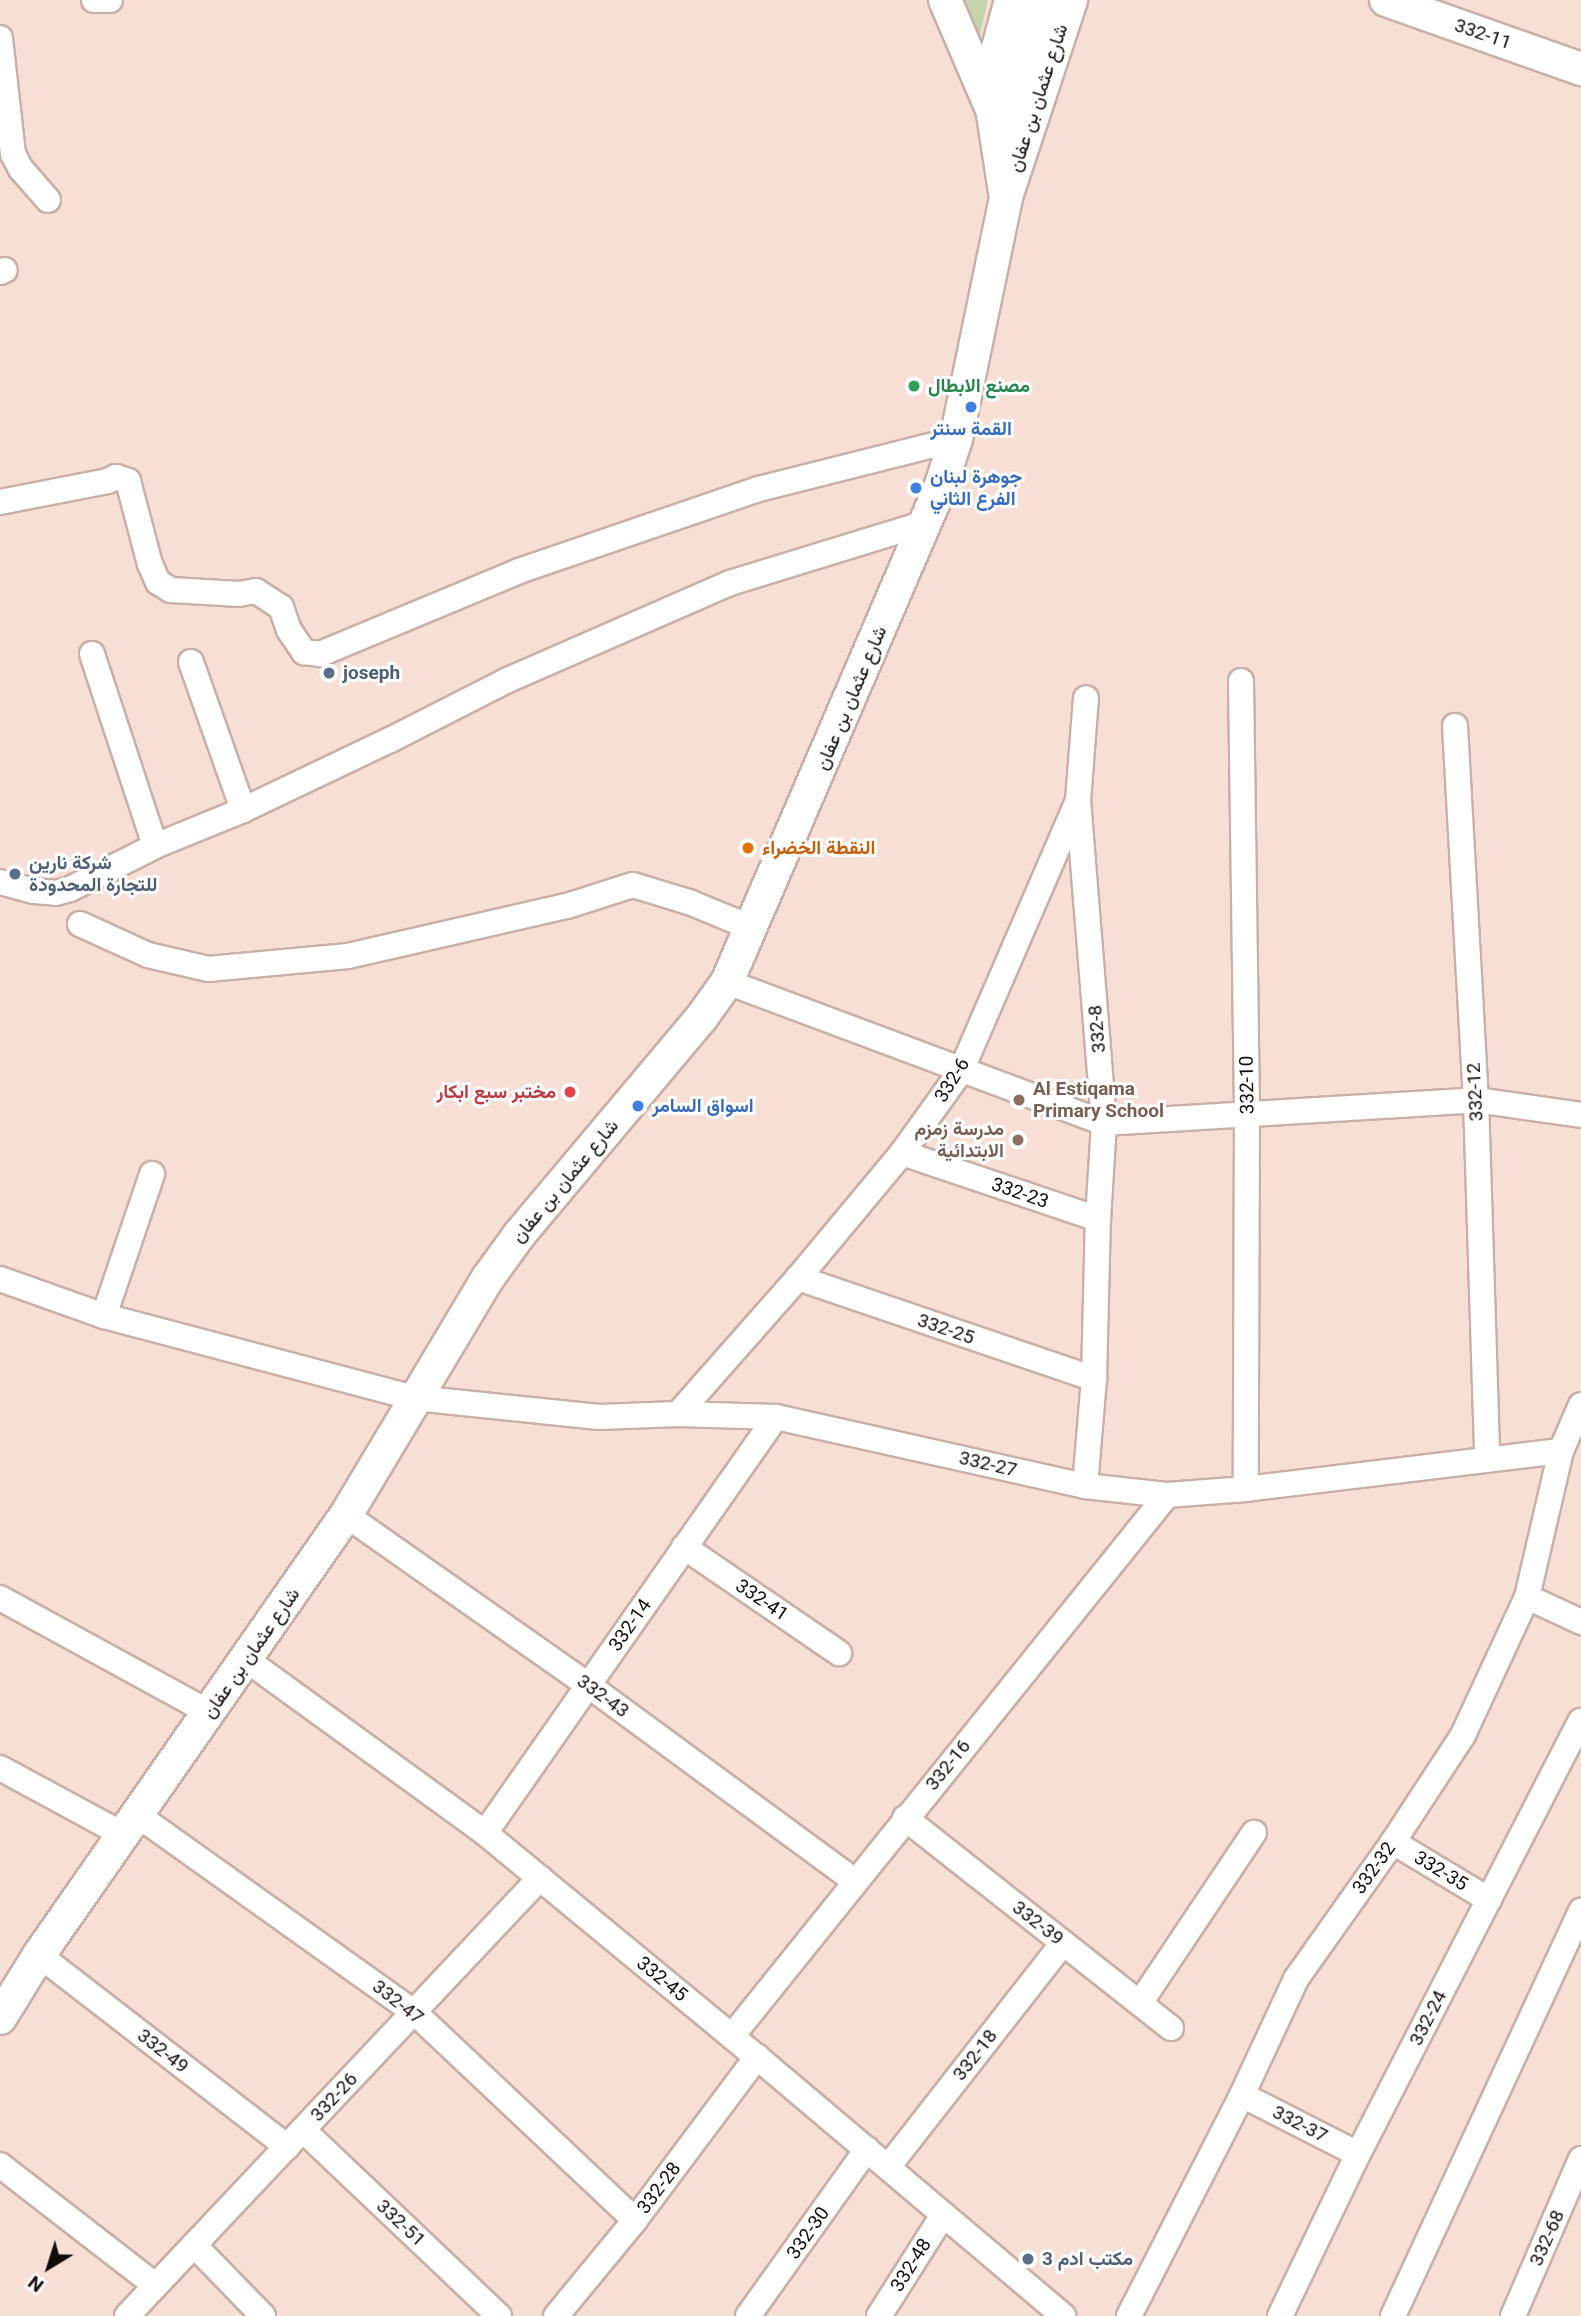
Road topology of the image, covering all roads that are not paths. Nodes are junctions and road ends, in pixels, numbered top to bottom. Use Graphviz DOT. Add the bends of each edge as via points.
graph roads {
  1 [pos="94,0"];
  2 [pos="110,0"];
  3 [pos="945,0"];
  4 [pos="1011,0"];
  5 [pos="1041,0"];
  6 [pos="1070,0"];
  7 [pos="1386,0"];
  8 [pos="0,38"];
  9 [pos="1581,69"];
  10 [pos="992,108"];
  11 [pos="1006,197"];
  12 [pos="48,200"];
  13 [pos="956,439"];
  14 [pos="0,502"];
  15 [pos="928,522"];
  16 [pos="92,654"];
  17 [pos="191,662"];
  18 [pos="1241,681"];
  19 [pos="1086,698"];
  20 [pos="1455,726"];
  21 [pos="1078,801"];
  22 [pos="243,810"];
  23 [pos="155,846"];
  24 [pos="0,883"];
  25 [pos="80,924"];
  26 [pos="751,928"];
  27 [pos="727,982"];
  28 [pos="961,1071"];
  29 [pos="1476,1100"];
  30 [pos="1247,1112"];
  31 [pos="1581,1115"];
  32 [pos="1104,1123"];
  33 [pos="902,1153"];
  34 [pos="152,1174"];
  35 [pos="1098,1219"];
  36 [pos="798,1278"];
  37 [pos="0,1279"];
  38 [pos="104,1316"];
  39 [pos="1094,1379"];
  40 [pos="415,1398"];
  41 [pos="1581,1405"];
  42 [pos="678,1414"];
  43 [pos="776,1417"];
  44 [pos="1561,1451"];
  45 [pos="1487,1458"];
  46 [pos="1085,1486"];
  47 [pos="1246,1489"];
  48 [pos="1167,1495"];
  49 [pos="346,1516"];
  50 [pos="684,1547"];
  51 [pos="1527,1597"];
  52 [pos="0,1598"];
  53 [pos="1581,1622"];
  54 [pos="839,1653"];
  55 [pos="247,1660"];
  56 [pos="588,1685"];
  57 [pos="210,1713"];
  58 [pos="1581,1721"];
  59 [pos="0,1768"];
  60 [pos="905,1818"];
  61 [pos="129,1824"];
  62 [pos="485,1833"];
  63 [pos="1254,1833"];
  64 [pos="1393,1842"];
  65 [pos="540,1878"];
  66 [pos="855,1881"];
  67 [pos="1489,1900"];
  68 [pos="1581,1911"];
  69 [pos="1063,1943"];
  70 [pos="39,1955"];
  71 [pos="1140,2004"];
  72 [pos="414,2012"];
  73 [pos="0,2018"];
  74 [pos="1171,2028"];
  75 [pos="732,2036"];
  76 [pos="757,2057"];
  77 [pos="1242,2095"];
  78 [pos="295,2138"];
  79 [pos="867,2149"];
  80 [pos="1358,2154"];
  81 [pos="1581,2159"];
  82 [pos="0,2165"];
  83 [pos="888,2167"];
  84 [pos="943,2215"];
  85 [pos="635,2220"];
  86 [pos="194,2245"];
  87 [pos="156,2286"];
  88 [pos="127,2316"];
  89 [pos="263,2316"];
  90 [pos="499,2316"];
  91 [pos="556,2316"];
  92 [pos="748,2316"];
  93 [pos="879,2316"];
  94 [pos="1063,2316"];
  95 [pos="1129,2316"];
  96 [pos="1280,2316"];
  97 [pos="1393,2316"];
  98 [pos="1513,2316"];
  1 -- 2 [label="street"];
  3 -- 10 [label="street"];
  4 -- 10 [label="street, شارع عثمان بن عفان" via="998,48"];
  5 -- 11 [label="street" via="1025,58"];
  6 -- 11 [label="street, شارع عثمان بن عفان"];
  7 -- 9 [label="street, 332-11"];
  8 -- 12 [label="street" via="13,153"];
  10 -- 11 [label="street, شارع عثمان بن عفان"];
  11 -- 13 [label="street, شارع عثمان بن عفان"];
  13 -- 14 [label="street" via="746,493 519,571 320,654 303,652 281,607 256,592 171,590 158,582 128,481 116,477"];
  13 -- 15 [label="street, شارع عثمان بن عفان"];
  15 -- 22 [label="street" via="730,583 508,680"];
  15 -- 26 [label="street, شارع عثمان بن عفان"];
  16 -- 23 [label="street"];
  17 -- 22 [label="street"];
  18 -- 30 [label="street, 332-10"];
  19 -- 21 [label="street, 332-8"];
  20 -- 29 [label="street, 332-12"];
  21 -- 28 [label="street, 332-6"];
  21 -- 32 [label="street, 332-8"];
  22 -- 23 [label="street"];
  23 -- 24 [label="street" via="56,893"];
  25 -- 26 [label="street" via="148,955 208,969 348,957 567,906 633,885"];
  26 -- 27 [label="street, شارع عثمان بن عفان"];
  27 -- 28 [label="street"];
  27 -- 40 [label="street, شارع عثمان بن عفان" via="519,1235"];
  28 -- 32 [label="street"];
  28 -- 33 [label="street, 332-6"];
  29 -- 30 [label="street"];
  29 -- 31 [label="street"];
  29 -- 45 [label="street, 332-12"];
  30 -- 32 [label="street"];
  30 -- 47 [label="street, 332-10"];
  32 -- 35 [label="street, 332-8"];
  33 -- 35 [label="street, 332-23"];
  33 -- 36 [label="street, 332-6"];
  34 -- 38 [label="street"];
  35 -- 39 [label="street, 332-8"];
  36 -- 39 [label="street, 332-25"];
  36 -- 42 [label="street, 332-6"];
  37 -- 38 [label="street, 332-27"];
  38 -- 40 [label="street, 332-27"];
  39 -- 46 [label="street, 332-8"];
  40 -- 42 [label="street, 332-27" via="599,1417"];
  40 -- 49 [label="street, شارع عثمان بن عفان"];
  41 -- 44 [label="street, 332-32"];
  42 -- 43 [label="street, 332-27"];
  43 -- 46 [label="street, 332-27"];
  43 -- 50 [label="street, 332-14"];
  44 -- 45 [label="street, 332-27"];
  44 -- 51 [label="street, 332-32"];
  45 -- 47 [label="street, 332-27"];
  46 -- 48 [label="street, 332-27"];
  47 -- 48 [label="street, 332-27"];
  48 -- 60 [label="street, 332-16"];
  49 -- 55 [label="street, شارع عثمان بن عفان"];
  49 -- 56 [label="street, 332-43"];
  50 -- 54 [label="street, 332-41"];
  50 -- 56 [label="street, 332-14"];
  51 -- 53 [label="street"];
  51 -- 64 [label="street, 332-32" via="1463,1735"];
  52 -- 57 [label="street"];
  55 -- 57 [label="street, شارع عثمان بن عفان"];
  55 -- 62 [label="street, 332-45"];
  56 -- 62 [label="street, 332-14"];
  56 -- 66 [label="street, 332-43"];
  57 -- 61 [label="street, شارع عثمان بن عفان"];
  58 -- 67 [label="street, 332-24"];
  59 -- 61 [label="street, 332-47"];
  60 -- 66 [label="street, 332-16"];
  60 -- 69 [label="street, 332-39"];
  61 -- 70 [label="street, شارع عثمان بن عفان"];
  61 -- 72 [label="street, 332-47"];
  62 -- 65 [label="street, 332-45"];
  63 -- 71 [label="street"];
  64 -- 67 [label="street, 332-35"];
  64 -- 77 [label="street, 332-32" via="1296,1979"];
  65 -- 72 [label="street, 332-26"];
  65 -- 75 [label="street, 332-45"];
  66 -- 75 [label="street, 332-16"];
  67 -- 80 [label="street, 332-24"];
  68 -- 97 [label="street"];
  69 -- 71 [label="street, 332-39"];
  69 -- 83 [label="street, 332-18"];
  70 -- 73 [label="street, شارع عثمان بن عفان"];
  70 -- 78 [label="street, 332-49"];
  71 -- 74 [label="street, 332-39"];
  72 -- 78 [label="street, 332-26"];
  72 -- 85 [label="street, 332-47"];
  75 -- 76 [label="street, 332-45"];
  76 -- 79 [label="street, 332-45"];
  76 -- 85 [label="street, 332-28"];
  77 -- 80 [label="street, 332-37"];
  77 -- 95 [label="street, 332-32"];
  78 -- 86 [label="street, 332-26"];
  78 -- 90 [label="street, 332-51"];
  79 -- 83 [label="street, 332-45"];
  79 -- 92 [label="street, 332-30"];
  80 -- 96 [label="street, 332-24"];
  81 -- 98 [label="street, 332-68"];
  82 -- 87 [label="street"];
  83 -- 84 [label="street, 332-45"];
  84 -- 93 [label="street, 332-48"];
  84 -- 94 [label="street, 332-45"];
  85 -- 91 [label="street, 332-28"];
  86 -- 87 [label="street, 332-26"];
  86 -- 89 [label="street"];
  87 -- 88 [label="street, 332-26"];
}
